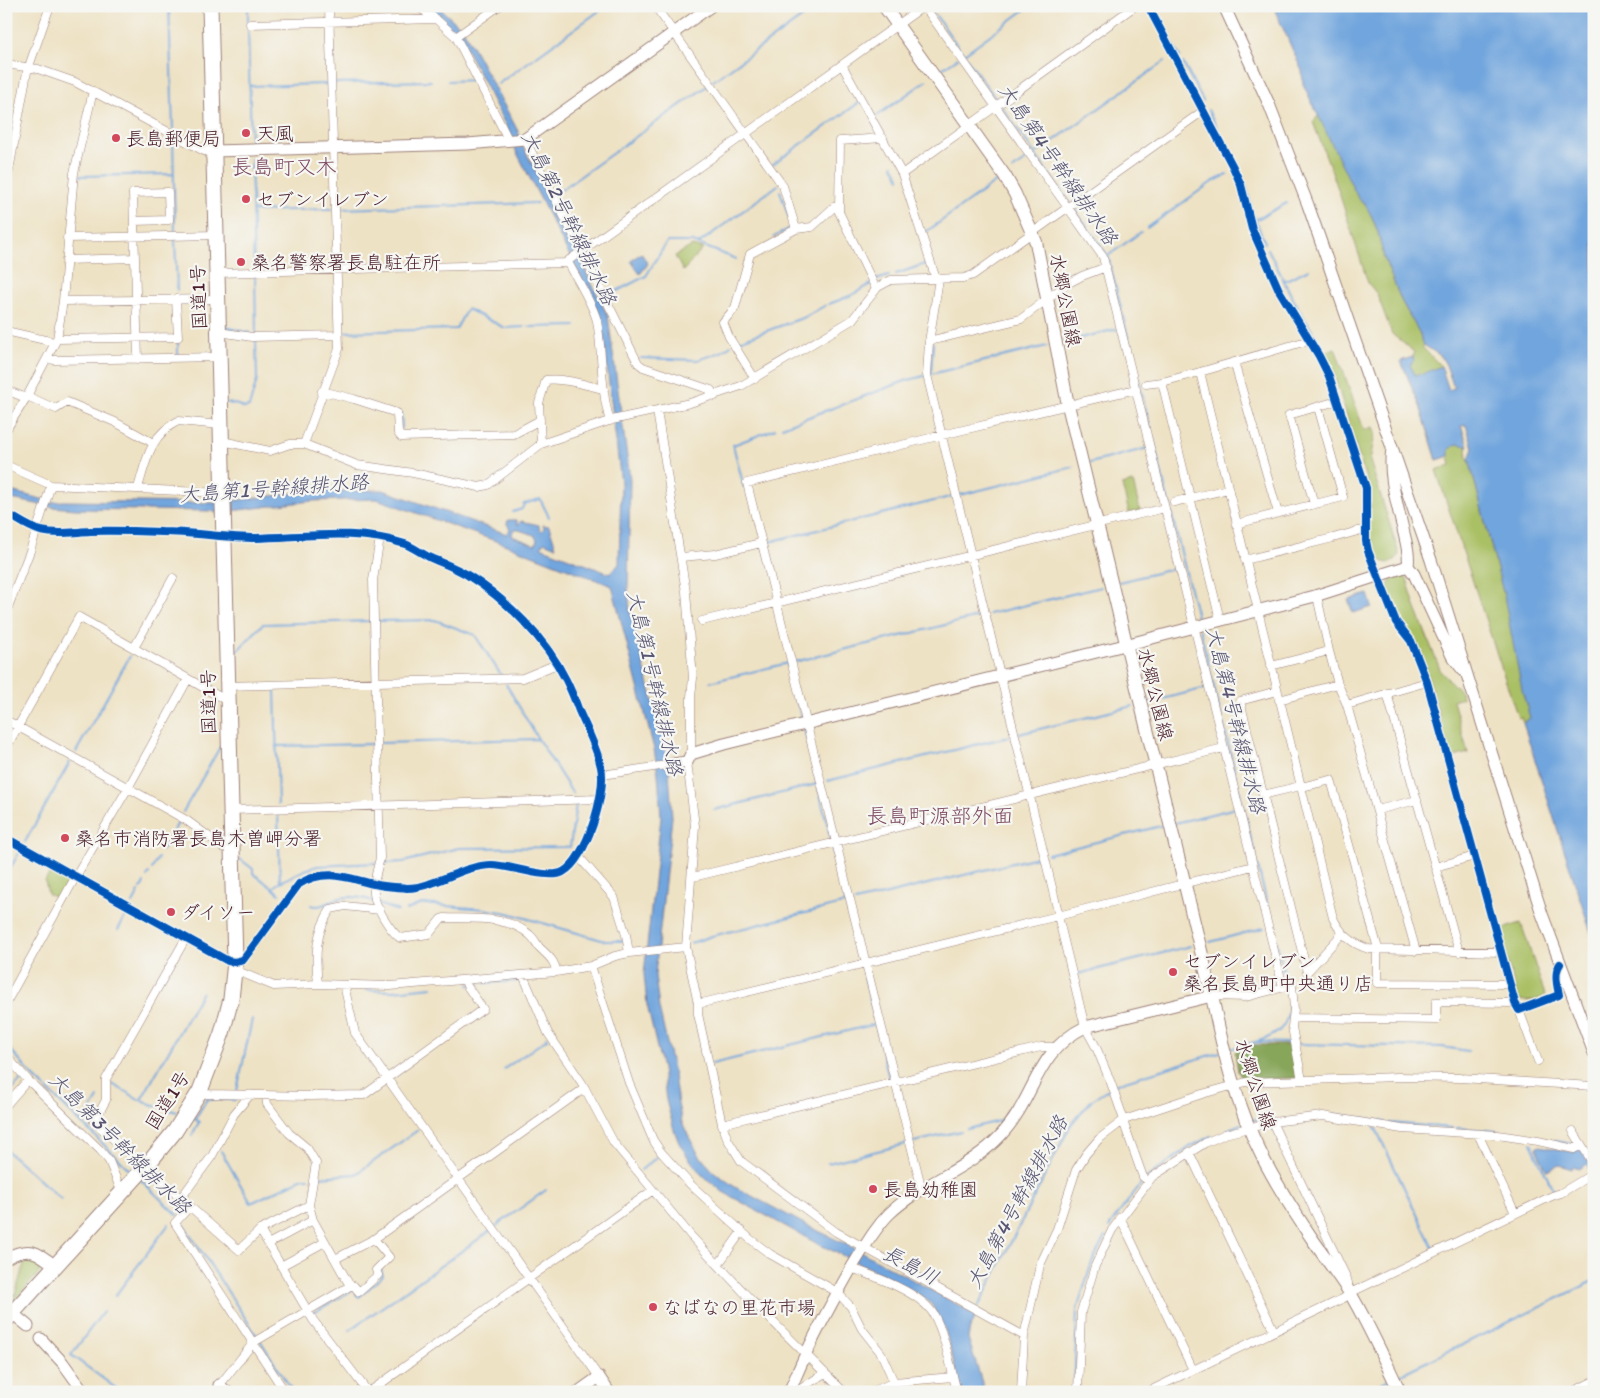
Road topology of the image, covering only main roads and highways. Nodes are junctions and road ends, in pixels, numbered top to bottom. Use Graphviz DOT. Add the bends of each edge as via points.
graph roads {
  1 [pos="210,6"];
  2 [pos="884,6"];
  3 [pos="8,1314"];
  4 [pos="1400,1392"];
  1 -- 3 [label="highway, 国道1号" via="235,966 231,999 200,1091 175,1131 146,1167"];
  2 -- 4 [label="main road, 水郷公園線" via="1009,182 1033,233 1068,405 1233,1085 1249,1128 1286,1200 1350,1293"];
}
